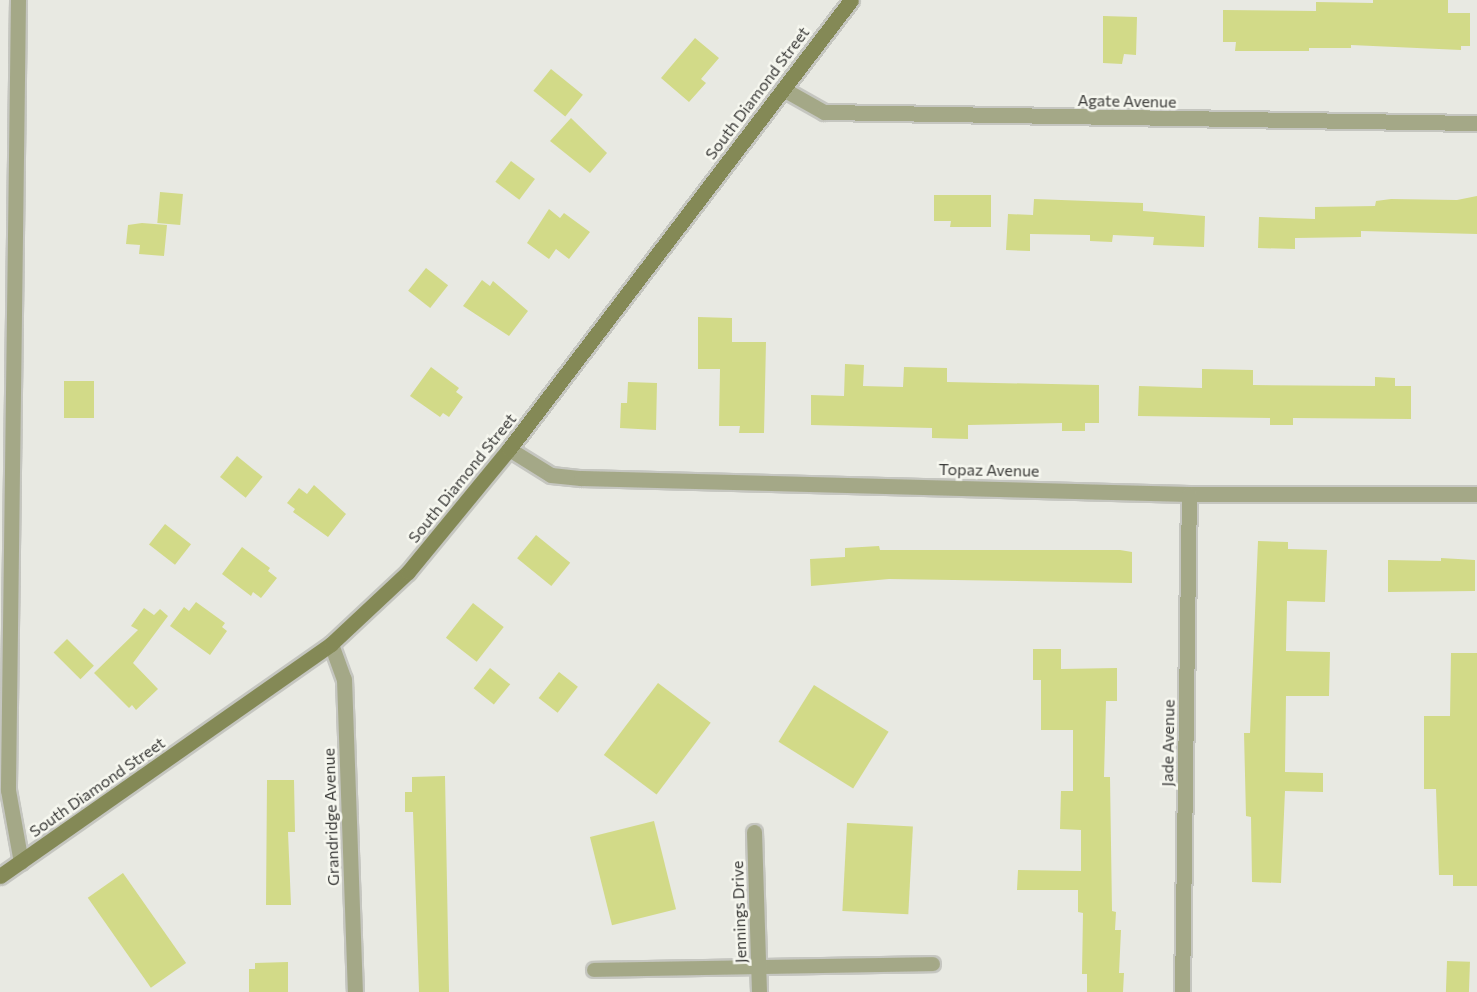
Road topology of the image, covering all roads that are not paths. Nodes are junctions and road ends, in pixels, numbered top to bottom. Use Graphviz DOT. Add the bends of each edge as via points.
graph roads {
  1 [pos="18,0"];
  2 [pos="851,0"];
  3 [pos="783,89"];
  4 [pos="1477,123"];
  5 [pos="509,448"];
  6 [pos="1189,494"];
  7 [pos="1477,494"];
  8 [pos="331,644"];
  9 [pos="754,831"];
  10 [pos="21,862"];
  11 [pos="0,876"];
  12 [pos="933,964"];
  13 [pos="759,969"];
  14 [pos="594,970"];
  15 [pos="355,992"];
  16 [pos="759,992"];
  17 [pos="1182,992"];
  1 -- 10 [label="street" via="8,790"];
  2 -- 3 [label="street, South Diamond Street"];
  3 -- 4 [label="street, Agate Avenue" via="824,112"];
  3 -- 5 [label="street, South Diamond Street"];
  5 -- 6 [label="street, Topaz Avenue" via="551,475 581,478"];
  5 -- 8 [label="street, South Diamond Street" via="433,545"];
  6 -- 7 [label="street, Topaz Avenue"];
  6 -- 17 [label="street, Jade Avenue"];
  8 -- 10 [label="street, South Diamond Street"];
  8 -- 15 [label="street, Grandridge Avenue" via="344,679"];
  9 -- 13 [label="street, Jennings Drive"];
  10 -- 11 [label="street, South Diamond Street"];
  12 -- 13 [label="lane"];
  13 -- 14 [label="lane"];
  13 -- 16 [label="street, Jennings Drive"];
}
